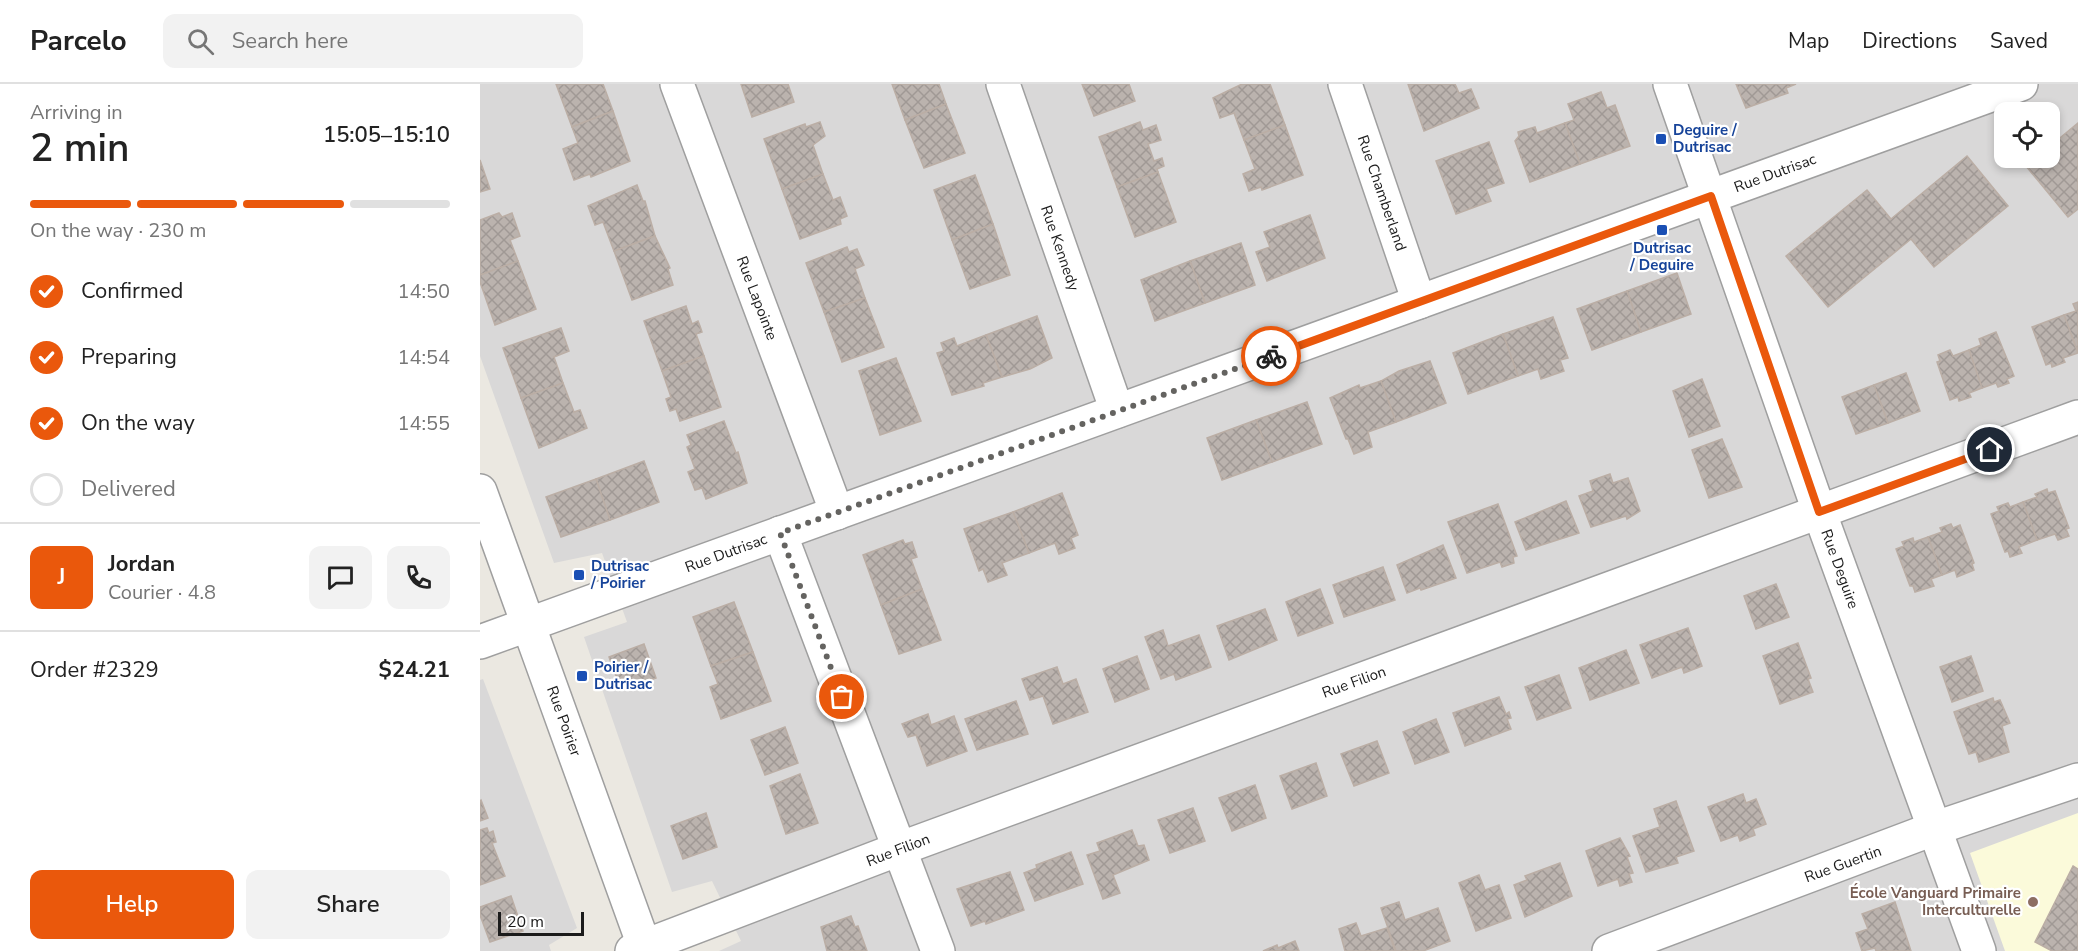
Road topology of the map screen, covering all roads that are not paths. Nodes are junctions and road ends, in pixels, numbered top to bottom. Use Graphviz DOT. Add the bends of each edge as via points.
graph roads {
  1 [pos="677,84"];
  2 [pos="1004,84"];
  3 [pos="1345,84"];
  4 [pos="1670,84"];
  5 [pos="2021,84"];
  6 [pos="1711,196"];
  7 [pos="1419,302"];
  8 [pos="1117,411"];
  9 [pos="2078,417"];
  10 [pos="480,491"];
  11 [pos="1819,512"];
  12 [pos="837,513"];
  13 [pos="780,533"];
  14 [pos="530,624"];
  15 [pos="480,642"];
  16 [pos="2078,780"];
  17 [pos="1933,830"];
  18 [pos="899,849"];
  19 [pos="641,950"];
  20 [pos="938,951"];
  21 [pos="1609,951"];
  22 [pos="1979,951"];
  1 -- 12 [label="street, Rue Lapointe"];
  2 -- 8 [label="street, Rue Kennedy"];
  3 -- 7 [label="street, Rue Chamberland"];
  4 -- 6 [label="street, Rue Deguire"];
  5 -- 6 [label="street, Rue Dutrisac"];
  6 -- 7 [label="street, Rue Dutrisac"];
  6 -- 11 [label="street, Rue Deguire"];
  7 -- 8 [label="street, Rue Dutrisac"];
  8 -- 12 [label="street, Rue Dutrisac"];
  9 -- 11 [label="street, Rue Filion"];
  10 -- 14 [label="street, Rue Poirier"];
  11 -- 17 [label="street, Rue Deguire"];
  11 -- 18 [label="street, Rue Filion"];
  12 -- 13 [label="street, Rue Dutrisac"];
  13 -- 14 [label="street, Rue Dutrisac"];
  13 -- 18 [label="street"];
  14 -- 15 [label="street, Rue Dutrisac"];
  14 -- 19 [label="street, Rue Poirier"];
  16 -- 17 [label="street, Rue Guertin"];
  17 -- 21 [label="street, Rue Guertin"];
  17 -- 22 [label="street, Rue Deguire"];
  18 -- 19 [label="street, Rue Filion"];
  18 -- 20 [label="street"];
}
